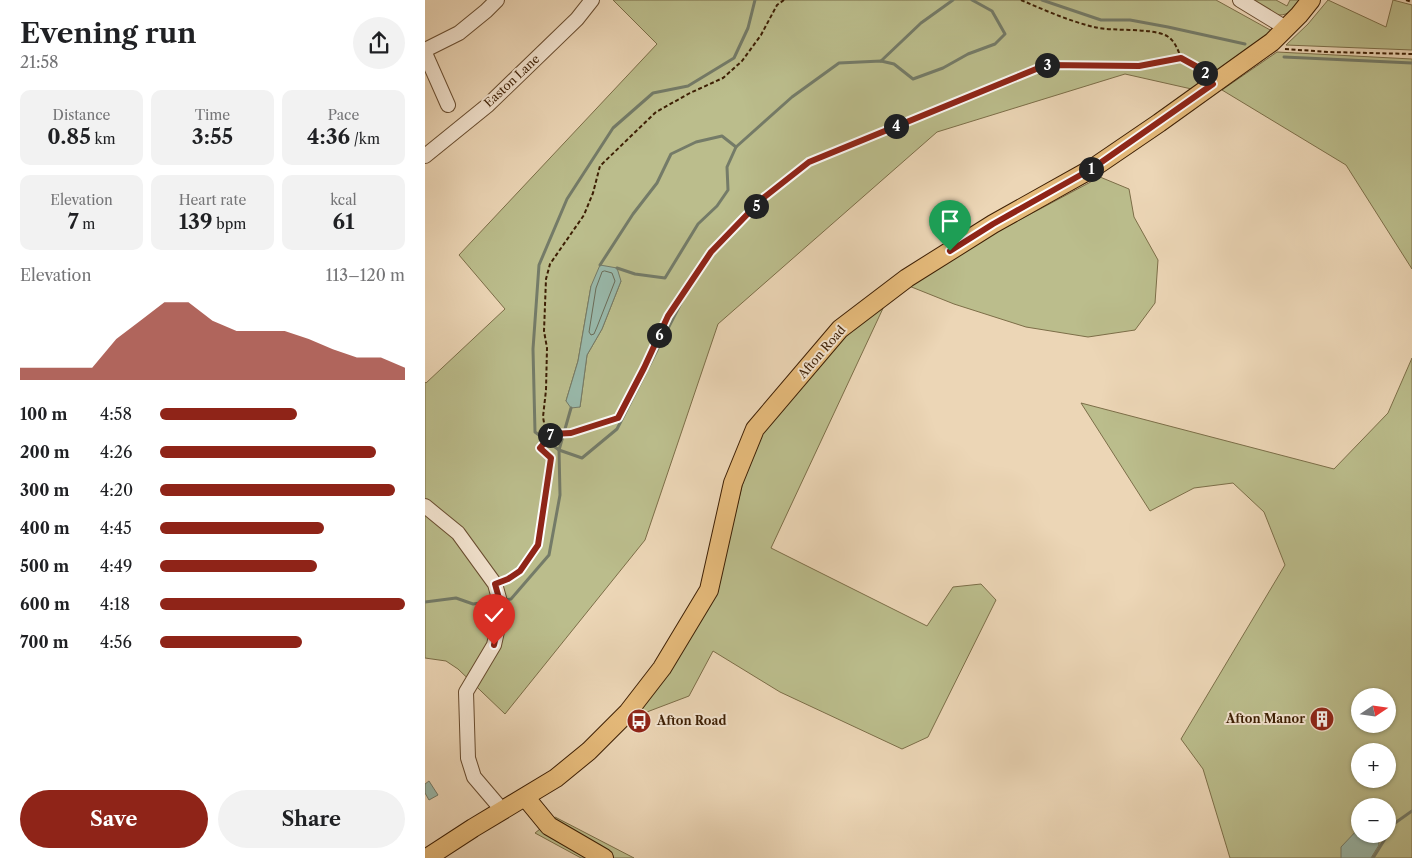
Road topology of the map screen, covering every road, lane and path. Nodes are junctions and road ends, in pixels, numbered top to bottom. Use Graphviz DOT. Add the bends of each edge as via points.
graph roads {
  1 [pos="497,0"];
  2 [pos="592,0"];
  3 [pos="784,0"];
  4 [pos="1021,0"];
  5 [pos="1240,0"];
  6 [pos="1311,0"];
  7 [pos="1407,0"];
  8 [pos="1412,2"];
  9 [pos="1286,28"];
  10 [pos="1272,42"];
  11 [pos="425,52"];
  12 [pos="1412,54"];
  13 [pos="1181,58"];
  14 [pos="1213,84"];
  15 [pos="448,105"];
  16 [pos="425,156"];
  17 [pos="552,434"];
  18 [pos="425,506"];
  19 [pos="496,586"];
  20 [pos="526,798"];
  21 [pos="503,811"];
  22 [pos="427,858"];
  23 [pos="604,858"];
  1 -- 11 [label="street" via="459,34"];
  2 -- 16 [label="street, Easton Lane" via="577,19 488,105"];
  3 -- 17 [label="path" via="777,5 742,61 723,78 656,112 600,166 584,215 550,264 546,278 544,331 547,348 543,417 545,428"];
  4 -- 13 [label="path" via="1095,27 1167,36 1177,47"];
  5 -- 9 [label="street"];
  6 -- 9 [label="main road, Afton Road"];
  7 -- 8 [label="path"];
  9 -- 10 [label="main road, Afton Road"];
  10 -- 12 [label="path" via="1284,49"];
  10 -- 14 [label="main road, Afton Road"];
  11 -- 15 [label="street"];
  13 -- 14 [label="path" via="1201,69"];
  13 -- 17 [label="path" via="1139,66 1046,65 809,162 762,199 711,252 668,316 618,418 571,433"];
  14 -- 20 [label="main road, Afton Road" via="1093,168 993,224 907,278 840,329 755,429 733,483 709,590 662,668 628,712 589,751"];
  17 -- 19 [label="path" via="540,448 551,458 538,545 520,571"];
  18 -- 19 [label="street" via="458,534"];
  19 -- 21 [label="street" via="502,609 494,645 466,692 468,758 474,777"];
  20 -- 21 [label="main road, Afton Road"];
  20 -- 23 [label="main road" via="549,826"];
  21 -- 22 [label="main road, Afton Road"];
}
